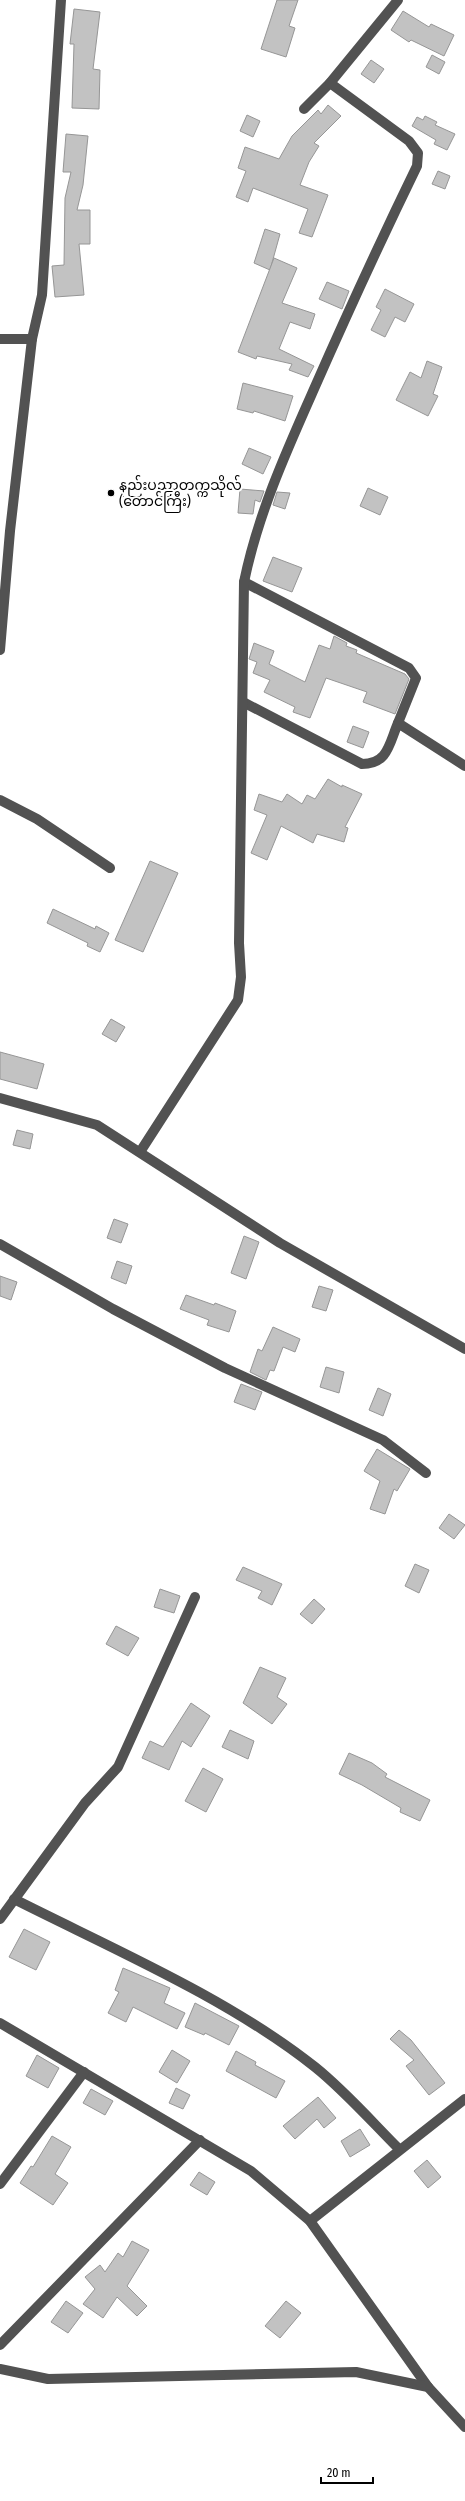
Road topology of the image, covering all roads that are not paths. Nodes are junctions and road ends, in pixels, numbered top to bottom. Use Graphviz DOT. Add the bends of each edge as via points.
graph roads {
  1 [pos="60,0"];
  2 [pos="398,0"];
  3 [pos="330,83"];
  4 [pos="304,109"];
  5 [pos="0,339"];
  6 [pos="32,339"];
  7 [pos="244,582"];
  8 [pos="0,650"];
  9 [pos="243,702"];
  10 [pos="398,723"];
  11 [pos="465,766"];
  12 [pos="0,800"];
  13 [pos="110,868"];
  14 [pos="0,1098"];
  15 [pos="140,1152"];
  16 [pos="0,1244"];
  17 [pos="465,1349"];
  18 [pos="426,1473"];
  19 [pos="195,1597"];
  20 [pos="14,1899"];
  21 [pos="0,1918"];
  22 [pos="0,2024"];
  23 [pos="84,2072"];
  24 [pos="465,2099"];
  25 [pos="200,2140"];
  26 [pos="400,2149"];
  27 [pos="0,2184"];
  28 [pos="310,2221"];
  29 [pos="0,2345"];
  30 [pos="0,2369"];
  31 [pos="428,2387"];
  32 [pos="465,2427"];
  1 -- 6 [label="street" via="42,295"];
  2 -- 3 [label="street"];
  3 -- 4 [label="street"];
  3 -- 7 [label="street" via="409,141 418,153 417,166 361,283 281,464 252,543"];
  5 -- 6 [label="street"];
  6 -- 8 [label="street" via="10,531"];
  7 -- 9 [label="street"];
  7 -- 10 [label="street" via="409,668 416,678"];
  9 -- 10 [label="street" via="362,764 374,764 382,759"];
  9 -- 15 [label="street" via="239,943 241,977 238,1000"];
  10 -- 11 [label="street"];
  12 -- 13 [label="street" via="38,819"];
  14 -- 15 [label="street" via="97,1125"];
  15 -- 17 [label="street" via="280,1243"];
  16 -- 18 [label="street" via="113,1309 225,1368 383,1440"];
  19 -- 20 [label="street" via="118,1767 85,1803"];
  20 -- 21 [label="street"];
  20 -- 26 [label="street" via="248,2020 316,2067"];
  22 -- 23 [label="street"];
  23 -- 25 [label="street"];
  23 -- 27 [label="street"];
  24 -- 26 [label="street"];
  25 -- 28 [label="street" via="251,2171"];
  25 -- 29 [label="street"];
  26 -- 28 [label="street"];
  28 -- 31 [label="street"];
  30 -- 31 [label="street" via="48,2379 356,2372"];
  31 -- 32 [label="street"];
}
